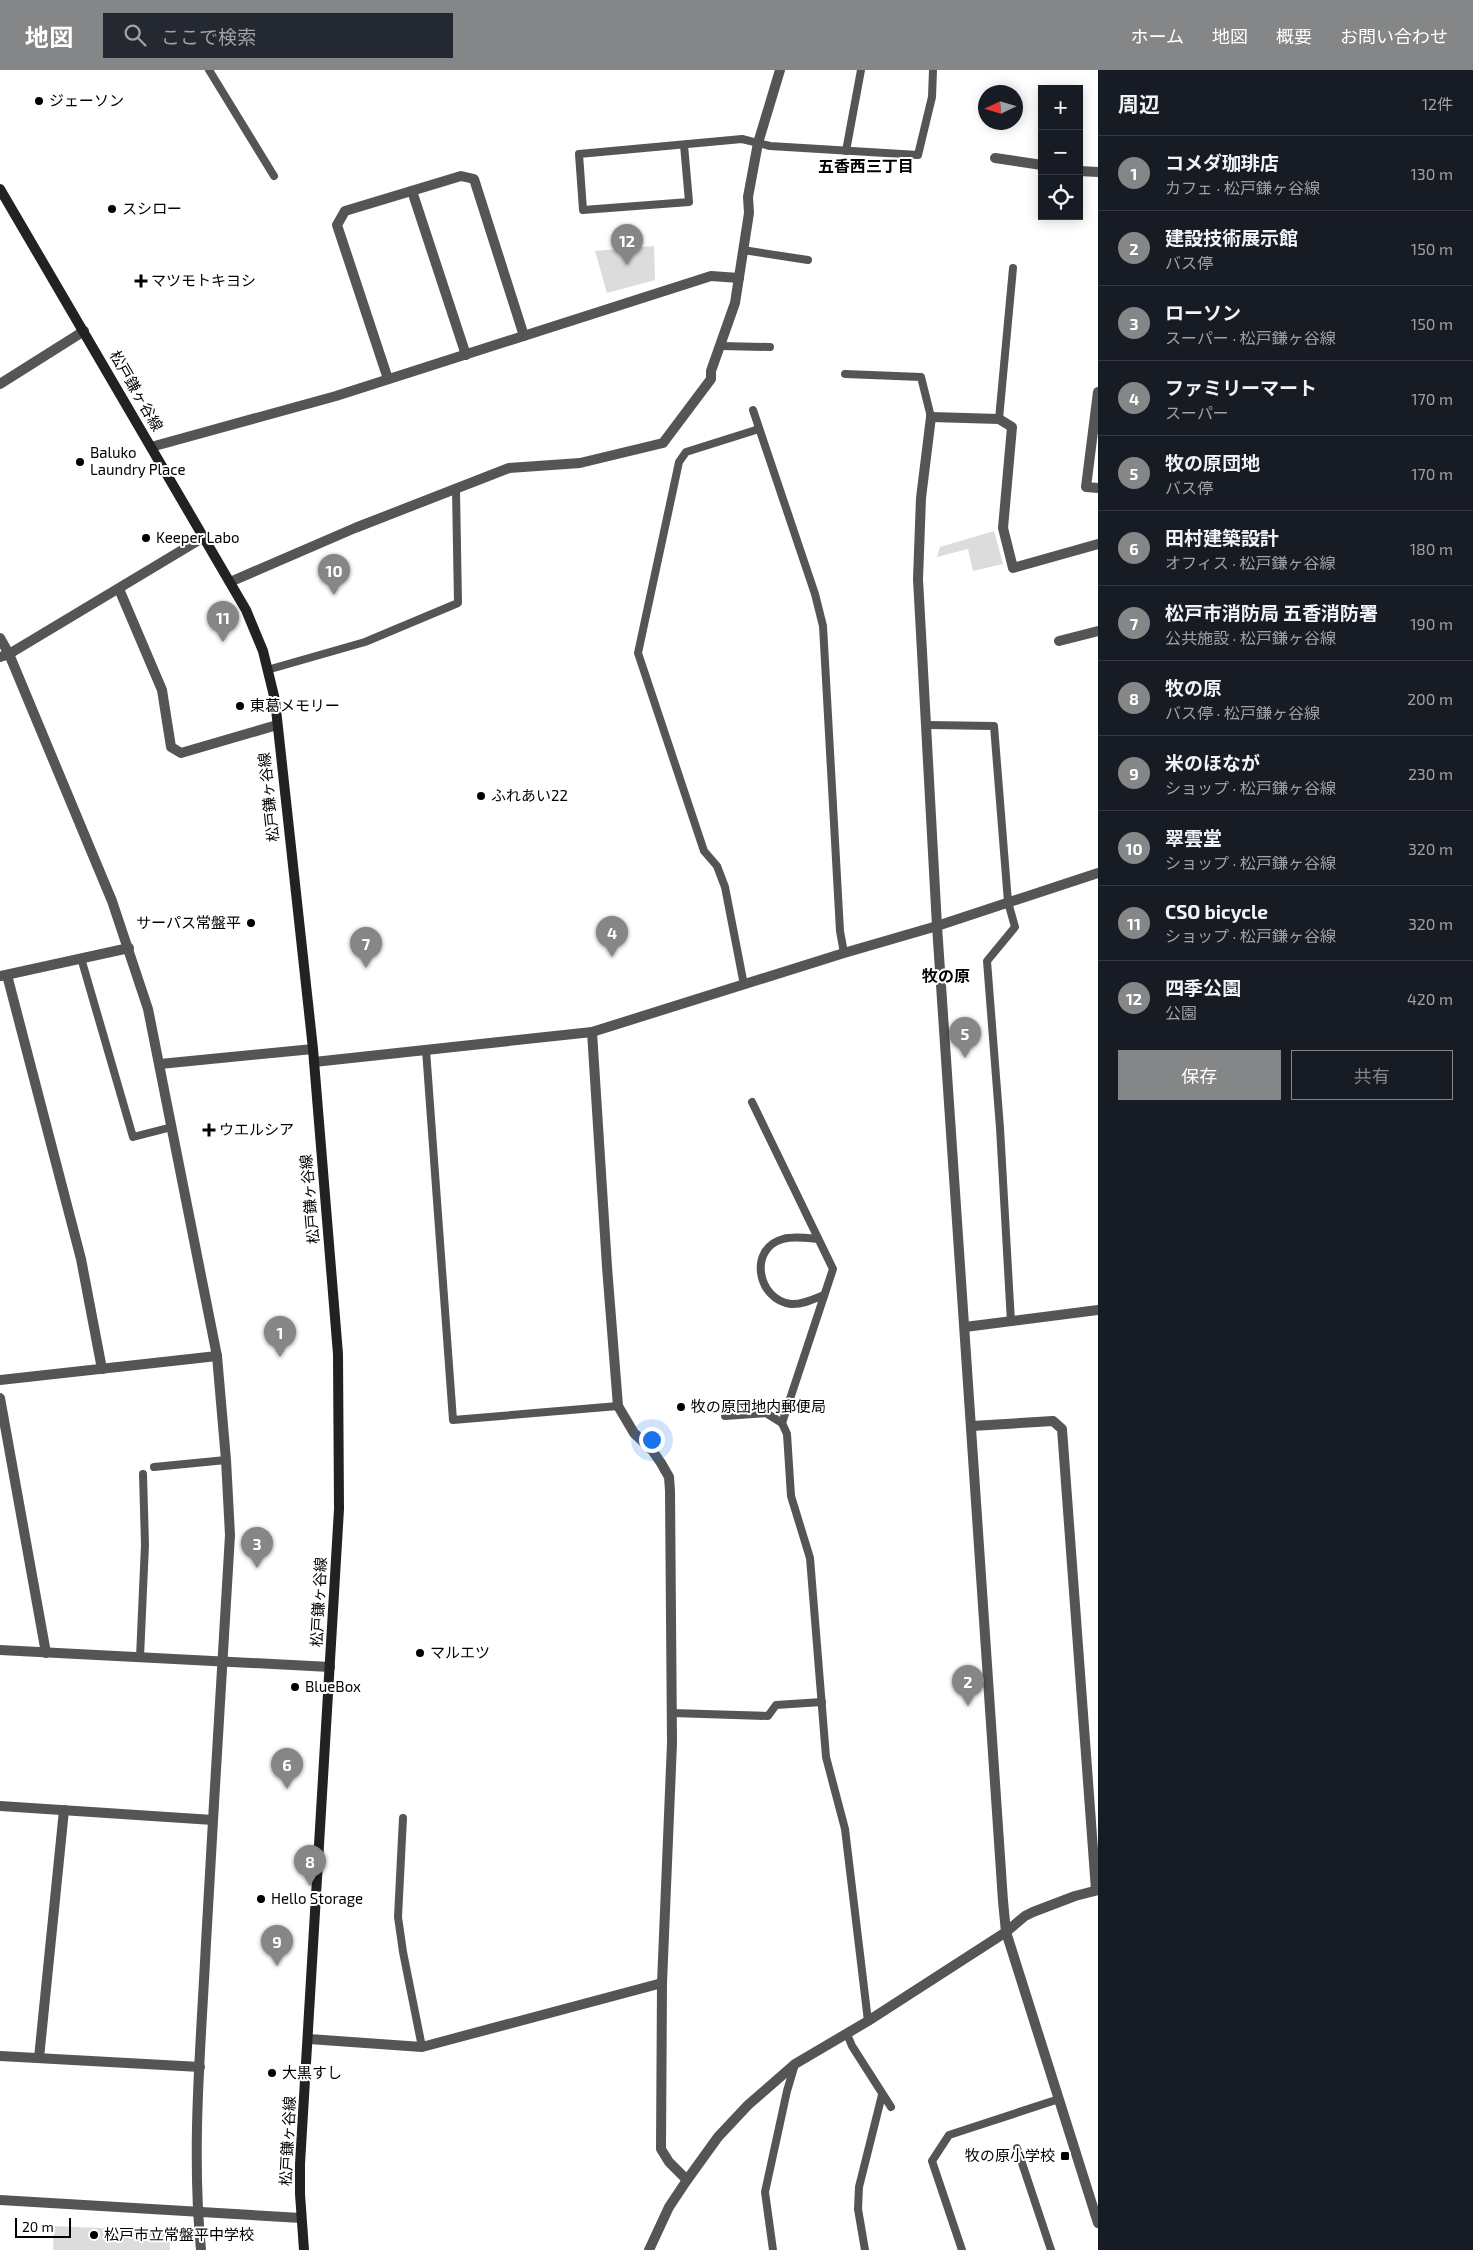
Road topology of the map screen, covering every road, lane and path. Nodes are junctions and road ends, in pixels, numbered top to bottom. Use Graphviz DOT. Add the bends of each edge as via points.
graph roads {
  1 [pos="209,70"];
  2 [pos="780,70"];
  3 [pos="860,70"];
  4 [pos="934,70"];
  5 [pos="758,143"];
  6 [pos="684,145"];
  7 [pos="846,150"];
  8 [pos="995,158"];
  9 [pos="1038,164"];
  10 [pos="1083,171"];
  11 [pos="1098,172"];
  12 [pos="274,176"];
  13 [pos="0,189"];
  14 [pos="412,191"];
  15 [pos="743,250"];
  16 [pos="808,260"];
  17 [pos="1013,268"];
  18 [pos="739,278"];
  19 [pos="84,331"];
  20 [pos="524,336"];
  21 [pos="720,346"];
  22 [pos="770,347"];
  23 [pos="466,354"];
  24 [pos="846,374"];
  25 [pos="388,380"];
  26 [pos="0,384"];
  27 [pos="1098,392"];
  28 [pos="753,410"];
  29 [pos="931,417"];
  30 [pos="999,419"];
  31 [pos="759,429"];
  32 [pos="152,447"];
  33 [pos="1098,488"];
  34 [pos="456,490"];
  35 [pos="204,537"];
  36 [pos="1098,544"];
  37 [pos="230,582"];
  38 [pos="119,589"];
  39 [pos="1098,631"];
  40 [pos="0,638"];
  41 [pos="1059,641"];
  42 [pos="4,656"];
  43 [pos="267,670"];
  44 [pos="277,725"];
  45 [pos="928,725"];
  46 [pos="1098,873"];
  47 [pos="1008,902"];
  48 [pos="937,926"];
  49 [pos="129,948"];
  50 [pos="844,953"];
  51 [pos="82,958"];
  52 [pos="3,975"];
  53 [pos="744,985"];
  54 [pos="592,1032"];
  55 [pos="313,1049"];
  56 [pos="426,1050"];
  57 [pos="314,1062"];
  58 [pos="160,1064"];
  59 [pos="752,1102"];
  60 [pos="172,1127"];
  61 [pos="818,1239"];
  62 [pos="824,1295"];
  63 [pos="1098,1310"];
  64 [pos="1011,1322"];
  65 [pos="965,1327"];
  66 [pos="217,1356"];
  67 [pos="102,1369"];
  68 [pos="0,1380"];
  69 [pos="0,1398"];
  70 [pos="618,1406"];
  71 [pos="724,1416"];
  72 [pos="782,1423"];
  73 [pos="972,1426"];
  74 [pos="226,1460"];
  75 [pos="154,1467"];
  76 [pos="143,1474"];
  77 [pos="0,1650"];
  78 [pos="46,1652"];
  79 [pos="140,1657"];
  80 [pos="221,1661"];
  81 [pos="330,1667"];
  82 [pos="822,1702"];
  83 [pos="672,1713"];
  84 [pos="0,1806"];
  85 [pos="64,1810"];
  86 [pos="403,1818"];
  87 [pos="213,1820"];
  88 [pos="1097,1890"];
  89 [pos="1006,1932"];
  90 [pos="662,1984"];
  91 [pos="868,2021"];
  92 [pos="847,2034"];
  93 [pos="309,2039"];
  94 [pos="422,2047"];
  95 [pos="0,2056"];
  96 [pos="38,2058"];
  97 [pos="795,2064"];
  98 [pos="200,2067"];
  99 [pos="882,2095"];
  100 [pos="1059,2099"];
  101 [pos="891,2107"];
  102 [pos="1017,2148"];
  103 [pos="687,2180"];
  104 [pos="0,2200"];
  105 [pos="197,2212"];
  106 [pos="301,2218"];
  107 [pos="1098,2222"];
  108 [pos="201,2250"];
  109 [pos="304,2250"];
  110 [pos="649,2250"];
  111 [pos="773,2250"];
  112 [pos="864,2250"];
  113 [pos="962,2250"];
  114 [pos="1052,2250"];
  1 -- 12 [label="lane"];
  2 -- 5 [label="street"];
  3 -- 7 [label="lane"];
  4 -- 7 [label="lane" via="932,97 918,155"];
  5 -- 6 [label="lane" via="742,139"];
  5 -- 7 [label="lane"];
  5 -- 15 [label="street"];
  6 -- 6 [label="lane" via="579,154 583,210 689,202"];
  8 -- 9 [label="street"];
  10 -- 11 [label="street"];
  13 -- 19 [label="main road, 松戸鎌ヶ谷線"];
  14 -- 20 [label="street" via="461,176 474,179"];
  14 -- 23 [label="street"];
  14 -- 25 [label="street" via="346,211 337,225"];
  15 -- 16 [label="lane"];
  15 -- 18 [label="street"];
  17 -- 30 [label="lane"];
  18 -- 20 [label="street" via="711,276"];
  18 -- 21 [label="street" via="735,303"];
  19 -- 26 [label="street"];
  19 -- 32 [label="main road, 松戸鎌ヶ谷線"];
  20 -- 23 [label="street"];
  21 -- 22 [label="lane"];
  21 -- 34 [label="street" via="711,380 663,442 580,464 509,468"];
  23 -- 25 [label="street"];
  24 -- 29 [label="lane" via="921,377"];
  25 -- 32 [label="street"];
  27 -- 33 [label="street" via="1086,487"];
  28 -- 31 [label="lane"];
  29 -- 30 [label="street"];
  29 -- 45 [label="street" via="921,498 918,579"];
  30 -- 36 [label="street" via="1012,427 1003,528 1013,568"];
  31 -- 50 [label="lane" via="823,626 840,931"];
  31 -- 53 [label="lane" via="686,452 679,462 638,654 704,851 717,866 725,886"];
  32 -- 35 [label="main road, 松戸鎌ヶ谷線"];
  34 -- 37 [label="street" via="355,528"];
  34 -- 43 [label="lane" via="458,603 365,642"];
  35 -- 37 [label="main road, 松戸鎌ヶ谷線"];
  35 -- 38 [label="street"];
  37 -- 43 [label="main road, 松戸鎌ヶ谷線" via="246,610 263,651"];
  38 -- 42 [label="street"];
  38 -- 44 [label="street" via="162,690 171,747 181,753"];
  39 -- 41 [label="street"];
  40 -- 42 [label="street"];
  42 -- 49 [label="street" via="112,901"];
  43 -- 44 [label="main road, 松戸鎌ヶ谷線" via="275,700"];
  44 -- 55 [label="main road, 松戸鎌ヶ谷線"];
  45 -- 47 [label="lane" via="994,726"];
  45 -- 48 [label="street"];
  46 -- 47 [label="street"];
  47 -- 48 [label="street"];
  47 -- 64 [label="lane" via="1015,927 987,960"];
  48 -- 50 [label="street"];
  48 -- 65 [label="street"];
  49 -- 51 [label="street"];
  49 -- 58 [label="street" via="148,1009"];
  50 -- 53 [label="street"];
  51 -- 52 [label="street"];
  51 -- 60 [label="lane" via="133,1137"];
  52 -- 67 [label="street" via="82,1259"];
  53 -- 54 [label="street"];
  54 -- 56 [label="street"];
  54 -- 70 [label="street"];
  55 -- 57 [label="main road, 松戸鎌ヶ谷線"];
  55 -- 58 [label="street"];
  56 -- 57 [label="street"];
  56 -- 70 [label="lane" via="453,1420"];
  57 -- 81 [label="main road, 松戸鎌ヶ谷線" via="338,1354 339,1509"];
  58 -- 60 [label="street"];
  59 -- 61 [label="lane"];
  60 -- 66 [label="street"];
  61 -- 62 [label="lane" via="833,1269"];
  61 -- 62 [label="lane" via="782,1239 767,1248 760,1262 762,1281 772,1297 791,1304"];
  62 -- 72 [label="lane"];
  63 -- 64 [label="street"];
  64 -- 65 [label="street"];
  65 -- 73 [label="street"];
  66 -- 67 [label="street"];
  66 -- 74 [label="street"];
  67 -- 68 [label="street"];
  69 -- 78 [label="street"];
  70 -- 83 [label="street" via="634,1433 652,1450 669,1477"];
  71 -- 72 [label="lane" via="766,1413"];
  72 -- 82 [label="lane" via="788,1434 791,1496 810,1558"];
  73 -- 88 [label="street" via="1053,1421 1062,1429"];
  73 -- 89 [label="street"];
  74 -- 75 [label="lane"];
  74 -- 80 [label="street" via="230,1535"];
  76 -- 79 [label="lane" via="146,1545"];
  77 -- 78 [label="street"];
  78 -- 79 [label="street"];
  79 -- 80 [label="street"];
  80 -- 81 [label="street"];
  80 -- 87 [label="street"];
  81 -- 93 [label="main road, 松戸鎌ヶ谷線"];
  82 -- 83 [label="lane" via="776,1705 768,1716"];
  82 -- 91 [label="lane" via="826,1757 845,1829"];
  83 -- 90 [label="street"];
  84 -- 85 [label="street"];
  85 -- 87 [label="street"];
  85 -- 96 [label="street"];
  86 -- 94 [label="lane" via="398,1917"];
  87 -- 98 [label="street"];
  88 -- 89 [label="street" via="1033,1912"];
  89 -- 91 [label="street"];
  89 -- 100 [label="street"];
  90 -- 94 [label="street"];
  90 -- 103 [label="street" via="661,2149"];
  91 -- 92 [label="street"];
  92 -- 97 [label="street"];
  92 -- 99 [label="lane"];
  93 -- 94 [label="street"];
  93 -- 106 [label="main road, 松戸鎌ヶ谷線" via="300,2164"];
  95 -- 96 [label="street"];
  96 -- 98 [label="street"];
  97 -- 103 [label="street" via="748,2105"];
  97 -- 111 [label="lane" via="765,2192"];
  98 -- 105 [label="street"];
  99 -- 101 [label="lane"];
  99 -- 112 [label="lane" via="859,2187 858,2210"];
  100 -- 107 [label="street"];
  100 -- 113 [label="lane" via="949,2135 932,2161"];
  102 -- 114 [label="lane"];
  103 -- 110 [label="street" via="669,2207"];
  104 -- 105 [label="street"];
  105 -- 106 [label="street"];
  105 -- 108 [label="street"];
  106 -- 109 [label="main road, 松戸鎌ヶ谷線"];
}
